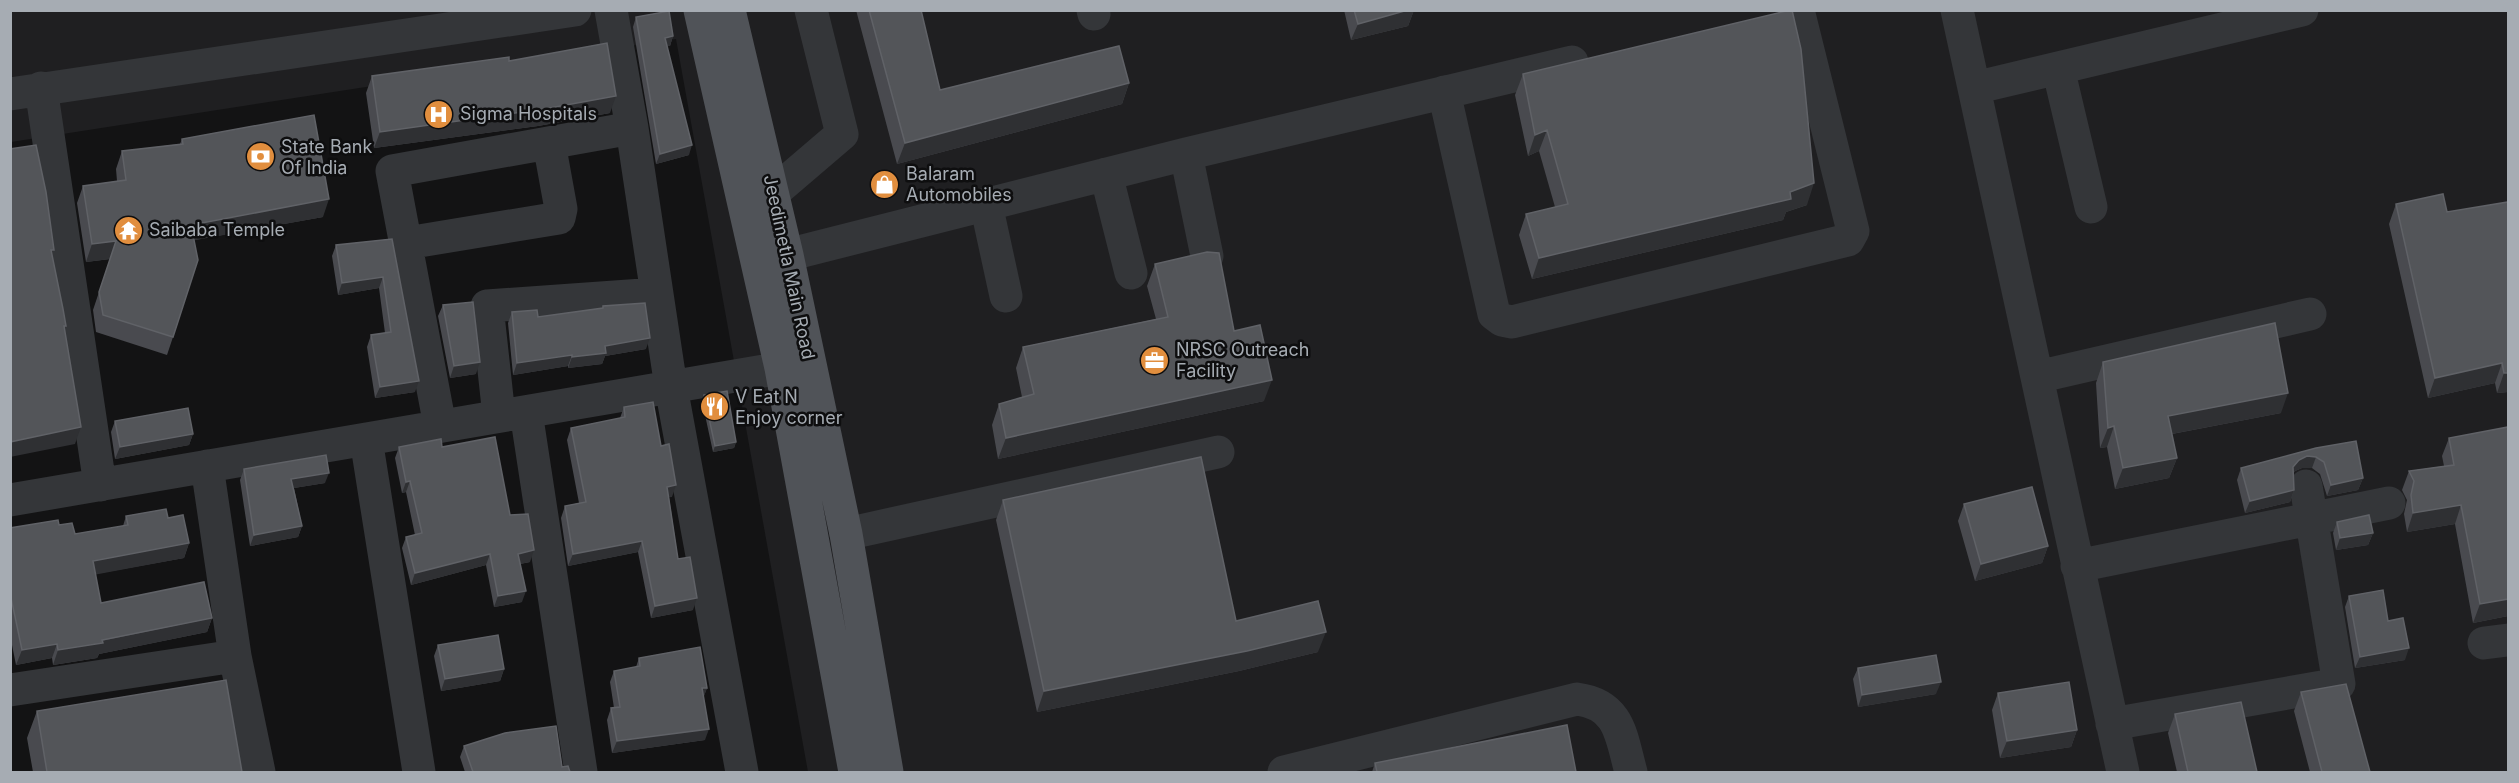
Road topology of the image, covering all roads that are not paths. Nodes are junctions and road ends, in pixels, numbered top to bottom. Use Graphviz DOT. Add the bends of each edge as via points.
graph roads {
  1 [pos="575,10"];
  2 [pos="611,10"];
  3 [pos="700,10"];
  4 [pos="729,10"];
  5 [pos="812,10"];
  6 [pos="1957,10"];
  7 [pos="2302,10"];
  8 [pos="1787,12"];
  9 [pos="1607,54"];
  10 [pos="2058,68"];
  11 [pos="1974,88"];
  12 [pos="26,91"];
  13 [pos="1444,92"];
  14 [pos="632,129"];
  15 [pos="549,143"];
  16 [pos="1186,154"];
  17 [pos="1106,174"];
  18 [pos="773,193"];
  19 [pos="986,204"];
  20 [pos="2091,207"];
  21 [pos="407,243"];
  22 [pos="787,255"];
  23 [pos="1207,256"];
  24 [pos="1131,273"];
  25 [pos="657,294"];
  26 [pos="1006,296"];
  27 [pos="2310,314"];
  28 [pos="781,368"];
  29 [pos="2037,377"];
  30 [pos="672,387"];
  31 [pos="512,414"];
  32 [pos="440,426"];
  33 [pos="366,439"];
  34 [pos="1218,452"];
  35 [pos="207,466"];
  36 [pos="100,485"];
  37 [pos="2306,486"];
  38 [pos="10,500"];
  39 [pos="2389,503"];
  40 [pos="2311,520"];
  41 [pos="846,534"];
  42 [pos="2077,566"];
  43 [pos="235,656"];
  44 [pos="10,690"];
  45 [pos="2112,724"];
  46 [pos="1330,767"];
  47 [pos="259,772"];
  48 [pos="419,772"];
  49 [pos="582,772"];
  50 [pos="742,772"];
  51 [pos="855,772"];
  52 [pos="887,772"];
  53 [pos="1284,772"];
  54 [pos="1631,772"];
  55 [pos="2123,772"];
  1 -- 12 [label="street"];
  2 -- 14 [label="street"];
  3 -- 28 [label="main road, Jeedimetla Main Road"];
  4 -- 18 [label="main road, Jeedimetla Main Road"];
  5 -- 18 [label="street" via="842,134"];
  6 -- 11 [label="street"];
  7 -- 10 [label="street"];
  8 -- 13 [label="street" via="1853,231 1848,240 1512,322 1494,314"];
  9 -- 13 [label="street"];
  10 -- 11 [label="street"];
  10 -- 20 [label="street"];
  11 -- 29 [label="street"];
  12 -- 36 [label="street"];
  13 -- 16 [label="street"];
  14 -- 15 [label="street"];
  14 -- 25 [label="street"];
  15 -- 21 [label="street" via="561,209 559,218"];
  15 -- 21 [label="street" via="392,171"];
  16 -- 17 [label="street"];
  16 -- 23 [label="street"];
  17 -- 19 [label="street"];
  17 -- 24 [label="street"];
  18 -- 22 [label="main road, Jeedimetla Main Road"];
  19 -- 22 [label="street"];
  19 -- 26 [label="street"];
  21 -- 32 [label="street"];
  22 -- 41 [label="main road, Jeedimetla Main Road"];
  25 -- 30 [label="street"];
  25 -- 31 [label="street" via="487,306"];
  27 -- 29 [label="street"];
  28 -- 30 [label="street"];
  28 -- 51 [label="main road, Jeedimetla Main Road"];
  29 -- 42 [label="street"];
  30 -- 31 [label="street"];
  30 -- 50 [label="street"];
  31 -- 32 [label="street"];
  31 -- 49 [label="street"];
  32 -- 33 [label="street"];
  33 -- 35 [label="street"];
  33 -- 48 [label="street"];
  34 -- 41 [label="street"];
  35 -- 36 [label="street"];
  35 -- 43 [label="street"];
  36 -- 38 [label="street"];
  37 -- 40 [label="street"];
  39 -- 40 [label="street"];
  40 -- 42 [label="street"];
  40 -- 45 [label="street" via="2339,684"];
  41 -- 52 [label="main road, Jeedimetla Main Road"];
  42 -- 45 [label="street"];
  43 -- 44 [label="street"];
  43 -- 47 [label="street"];
  45 -- 55 [label="street"];
  46 -- 53 [label="street"];
  46 -- 54 [label="street" via="1577,699 1592,702 1616,719"];
}
